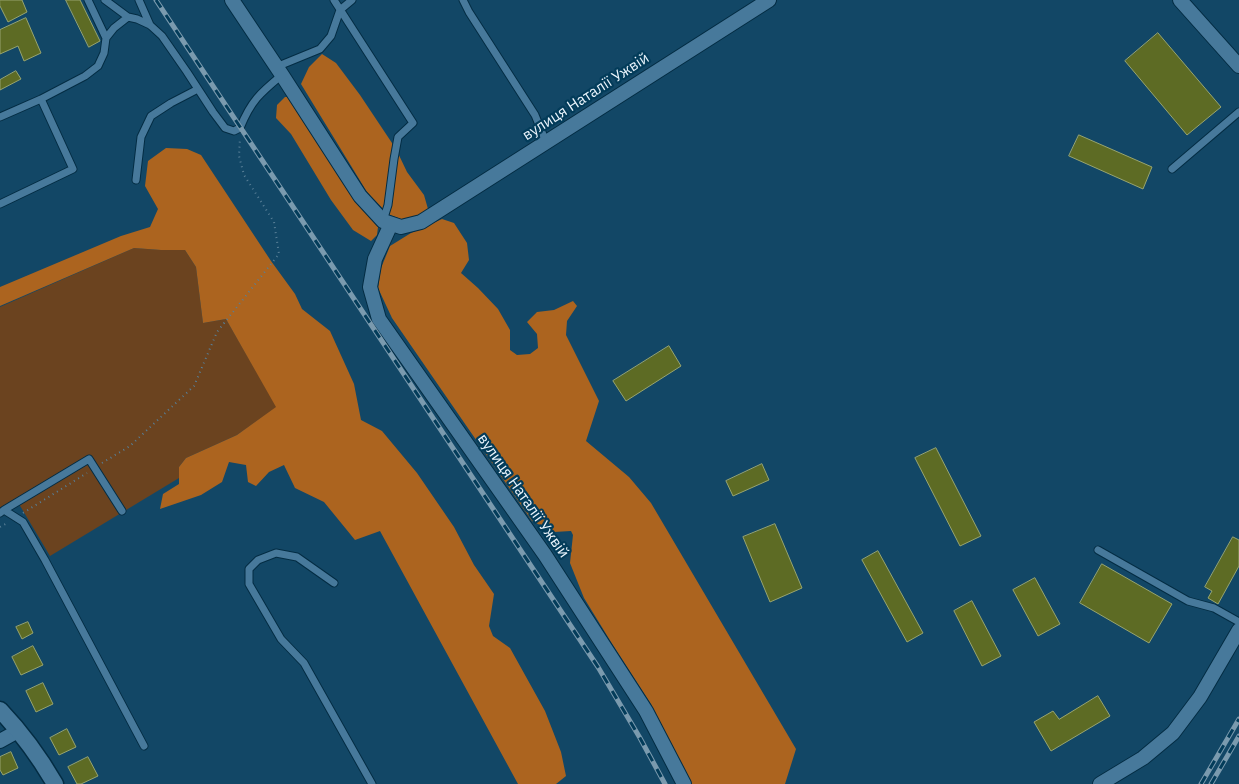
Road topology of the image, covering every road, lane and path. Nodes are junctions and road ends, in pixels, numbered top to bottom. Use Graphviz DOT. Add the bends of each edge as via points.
graph roads {
  1 [pos="88,0"];
  2 [pos="105,0"];
  3 [pos="139,0"];
  4 [pos="232,0"];
  5 [pos="334,0"];
  6 [pos="352,0"];
  7 [pos="463,0"];
  8 [pos="769,0"];
  9 [pos="1180,0"];
  10 [pos="340,10"];
  11 [pos="128,18"];
  12 [pos="150,25"];
  13 [pos="106,38"];
  14 [pos="1239,66"];
  15 [pos="279,71"];
  16 [pos="198,89"];
  17 [pos="41,99"];
  18 [pos="1239,112"];
  19 [pos="0,117"];
  20 [pos="240,128"];
  21 [pos="546,142"];
  22 [pos="1172,169"];
  23 [pos="136,180"];
  24 [pos="0,204"];
  25 [pos="387,223"];
  26 [pos="95,468"];
  27 [pos="2,511"];
  28 [pos="122,511"];
  29 [pos="16,517"];
  30 [pos="0,527"];
  31 [pos="1098,550"];
  32 [pos="334,583"];
  33 [pos="1239,622"];
  34 [pos="1239,630"];
  35 [pos="0,710"];
  36 [pos="18,731"];
  37 [pos="0,741"];
  38 [pos="144,746"];
  39 [pos="55,784"];
  40 [pos="372,784"];
  41 [pos="684,784"];
  42 [pos="1100,784"];
  1 -- 13 [label="lane"];
  2 -- 11 [label="lane"];
  3 -- 12 [label="lane"];
  4 -- 15 [label="street"];
  5 -- 10 [label="lane"];
  6 -- 10 [label="lane"];
  7 -- 21 [label="lane" via="535,115"];
  8 -- 21 [label="street, вулиця Наталії Ужвій"];
  9 -- 14 [label="street"];
  10 -- 15 [label="lane" via="331,36 320,50"];
  10 -- 25 [label="lane" via="413,123 398,137"];
  11 -- 12 [label="lane"];
  11 -- 13 [label="lane"];
  12 -- 16 [label="lane" via="162,36"];
  13 -- 17 [label="lane" via="98,66"];
  15 -- 20 [label="lane" via="253,101"];
  15 -- 25 [label="street" via="360,196"];
  16 -- 20 [label="lane" via="225,128 234,131"];
  16 -- 23 [label="lane" via="151,116 141,137"];
  17 -- 19 [label="lane"];
  17 -- 24 [label="lane" via="73,169"];
  18 -- 22 [label="lane"];
  20 -- 26 [label="path" via="239,156 244,175 274,222 279,254 217,332 194,386 130,446"];
  21 -- 25 [label="street, вулиця Наталії Ужвій" via="421,222 401,227"];
  25 -- 41 [label="street, вулиця Наталії Ужвій" via="370,287 379,319 545,555 646,711"];
  26 -- 27 [label="lane" via="89,459"];
  26 -- 28 [label="lane"];
  26 -- 29 [label="path"];
  27 -- 29 [label="lane"];
  29 -- 30 [label="path"];
  29 -- 38 [label="lane" via="23,522 45,560"];
  31 -- 33 [label="lane" via="1188,601 1214,608"];
  32 -- 40 [label="lane" via="297,557 276,553 258,560 249,569 249,584 282,640 304,663"];
  34 -- 42 [label="street" via="1200,697 1173,734 1143,758"];
  35 -- 36 [label="street"];
  36 -- 37 [label="street"];
  36 -- 39 [label="street"];
}
